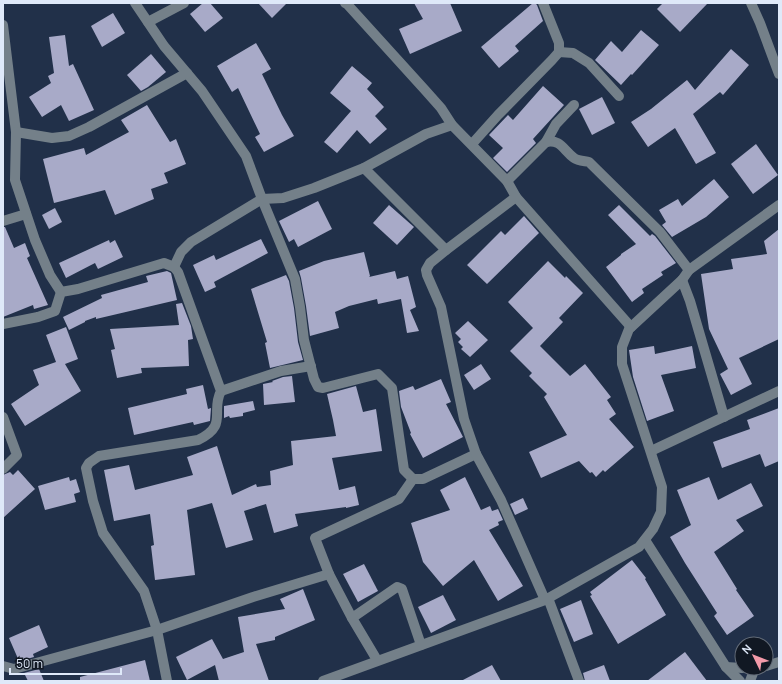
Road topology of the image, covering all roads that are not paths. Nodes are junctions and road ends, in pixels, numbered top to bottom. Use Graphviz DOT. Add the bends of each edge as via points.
graph roads {
  1 [pos="135,3"];
  2 [pos="184,3"];
  3 [pos="345,3"];
  4 [pos="543,3"];
  5 [pos="751,3"];
  6 [pos="148,22"];
  7 [pos="3,25"];
  8 [pos="559,52"];
  9 [pos="187,73"];
  10 [pos="779,74"];
  11 [pos="619,96"];
  12 [pos="574,105"];
  13 [pos="452,125"];
  14 [pos="16,132"];
  15 [pos="546,142"];
  16 [pos="472,144"];
  17 [pos="364,168"];
  18 [pos="507,181"];
  19 [pos="516,197"];
  20 [pos="262,199"];
  21 [pos="779,205"];
  22 [pos="26,214"];
  23 [pos="3,220"];
  24 [pos="446,250"];
  25 [pos="174,267"];
  26 [pos="689,270"];
  27 [pos="682,280"];
  28 [pos="61,292"];
  29 [pos="3,324"];
  30 [pos="632,326"];
  31 [pos="311,366"];
  32 [pos="221,391"];
  33 [pos="779,391"];
  34 [pos="3,417"];
  35 [pos="724,417"];
  36 [pos="650,451"];
  37 [pos="476,454"];
  38 [pos="3,469"];
  39 [pos="413,479"];
  40 [pos="645,540"];
  41 [pos="329,574"];
  42 [pos="546,599"];
  43 [pos="352,618"];
  44 [pos="157,630"];
  45 [pos="421,644"];
  46 [pos="377,660"];
  47 [pos="3,666"];
  48 [pos="726,667"];
  49 [pos="734,668"];
  50 [pos="327,680"];
  51 [pos="167,681"];
  52 [pos="579,681"];
  53 [pos="740,681"];
  1 -- 6 [label="street"];
  2 -- 6 [label="street"];
  3 -- 13 [label="street" via="441,108"];
  4 -- 8 [label="street" via="559,44"];
  5 -- 10 [label="street"];
  6 -- 9 [label="street"];
  7 -- 14 [label="street"];
  8 -- 11 [label="street" via="573,53 589,63"];
  8 -- 16 [label="street"];
  9 -- 14 [label="street" via="69,136 52,138"];
  9 -- 20 [label="street" via="246,156"];
  12 -- 15 [label="street" via="556,124"];
  13 -- 16 [label="street"];
  13 -- 17 [label="street" via="426,134"];
  14 -- 22 [label="street" via="15,180"];
  15 -- 18 [label="street"];
  15 -- 26 [label="street" via="557,142 575,159 589,162 660,232"];
  16 -- 18 [label="street"];
  17 -- 20 [label="street" via="283,198"];
  17 -- 24 [label="street"];
  18 -- 19 [label="street"];
  19 -- 24 [label="street"];
  19 -- 30 [label="street"];
  20 -- 25 [label="street" via="191,242 181,252"];
  20 -- 31 [label="street" via="295,278 304,340"];
  21 -- 26 [label="street"];
  22 -- 23 [label="street"];
  22 -- 28 [label="street" via="50,275"];
  24 -- 37 [label="street" via="430,263 426,270 441,307 464,419"];
  25 -- 28 [label="street" via="164,263"];
  25 -- 32 [label="street"];
  26 -- 27 [label="street"];
  27 -- 30 [label="street"];
  27 -- 35 [label="street"];
  28 -- 29 [label="street" via="55,311"];
  30 -- 36 [label="street" via="622,347 622,364"];
  31 -- 32 [label="street" via="281,371"];
  31 -- 39 [label="street" via="318,387 323,388 378,374 392,388 404,470"];
  32 -- 44 [label="street" via="218,398 217,422 209,435 198,440 99,456 86,468 103,533 144,591"];
  33 -- 35 [label="street"];
  34 -- 38 [label="street" via="17,455"];
  35 -- 36 [label="street"];
  36 -- 40 [label="street" via="662,487 662,500 661,512"];
  37 -- 39 [label="street" via="423,479"];
  37 -- 42 [label="street" via="502,500"];
  39 -- 41 [label="street" via="399,499 315,538"];
  40 -- 42 [label="street" via="640,546"];
  40 -- 48 [label="street"];
  41 -- 43 [label="street"];
  41 -- 44 [label="street"];
  42 -- 45 [label="street"];
  42 -- 52 [label="street"];
  43 -- 45 [label="street" via="397,587 402,589"];
  43 -- 46 [label="street"];
  44 -- 47 [label="street" via="14,668"];
  44 -- 51 [label="street"];
  45 -- 46 [label="street"];
  46 -- 50 [label="street"];
  48 -- 49 [label="street"];
  48 -- 53 [label="street"];
}
